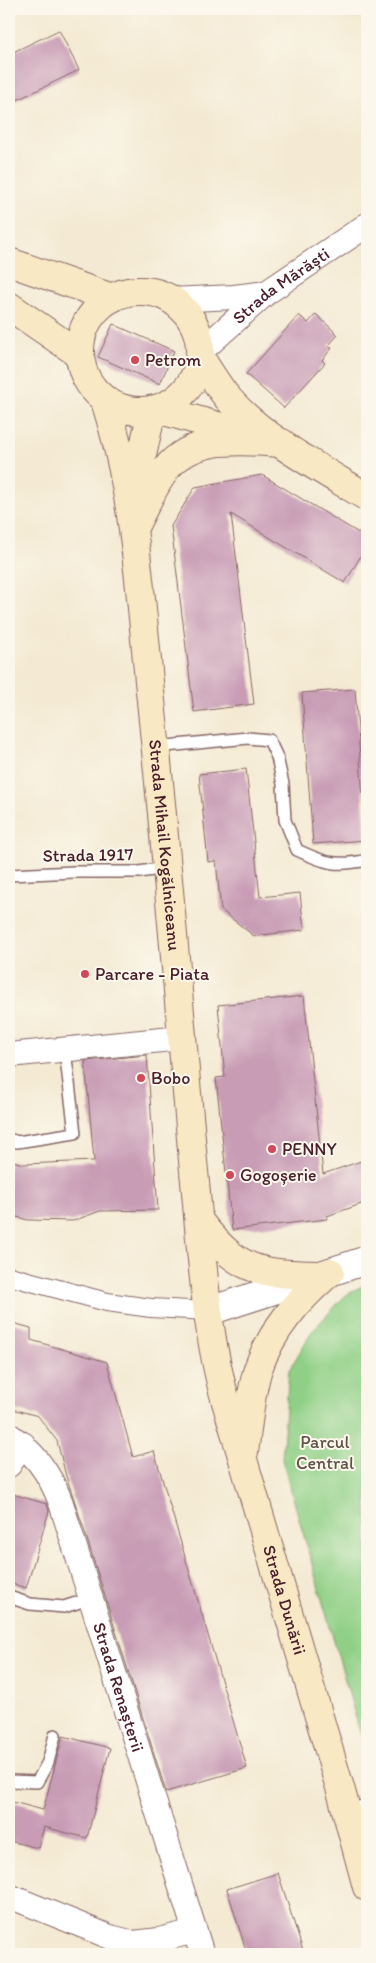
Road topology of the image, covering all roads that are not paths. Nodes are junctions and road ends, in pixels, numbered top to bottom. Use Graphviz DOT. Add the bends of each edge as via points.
graph roads {
  1 [pos="367,225"];
  2 [pos="9,262"];
  3 [pos="266,293"];
  4 [pos="112,298"];
  5 [pos="171,300"];
  6 [pos="9,306"];
  7 [pos="80,354"];
  8 [pos="200,354"];
  9 [pos="105,401"];
  10 [pos="154,409"];
  11 [pos="282,444"];
  12 [pos="367,497"];
  13 [pos="134,527"];
  14 [pos="156,747"];
  15 [pos="367,860"];
  16 [pos="168,868"];
  17 [pos="9,875"];
  18 [pos="182,1038"];
  19 [pos="65,1050"];
  20 [pos="9,1055"];
  21 [pos="9,1140"];
  22 [pos="199,1221"];
  23 [pos="367,1260"];
  24 [pos="324,1274"];
  25 [pos="9,1276"];
  26 [pos="209,1311"];
  27 [pos="16,1440"];
  28 [pos="242,1459"];
  29 [pos="9,1465"];
  30 [pos="9,1597"];
  31 [pos="92,1598"];
  32 [pos="55,1735"];
  33 [pos="9,1781"];
  34 [pos="358,1815"];
  35 [pos="367,1887"];
  36 [pos="9,1896"];
  37 [pos="195,1931"];
  38 [pos="202,1954"];
  1 -- 3 [label="street, Strada Mărăști"];
  2 -- 4 [label="main road"];
  3 -- 5 [label="street"];
  3 -- 8 [label="street, Strada Mărăști"];
  4 -- 5 [label="main road" via="132,291 152,292"];
  4 -- 7 [label="main road" via="87,321 81,337"];
  5 -- 8 [label="main road" via="194,324 200,340"];
  6 -- 7 [label="main road"];
  7 -- 9 [label="main road" via="83,372"];
  8 -- 10 [label="main road" via="196,374 187,389 173,402"];
  8 -- 11 [label="main road" via="227,396 244,415"];
  9 -- 10 [label="main road" via="121,409 139,412"];
  9 -- 13 [label="main road, Strada Mihail Kogălniceanu" via="120,450"];
  10 -- 11 [label="main road"];
  10 -- 13 [label="main road, Strada Mihail Kogălniceanu" via="136,482"];
  11 -- 12 [label="main road"];
  11 -- 13 [label="main road" via="221,441 200,445 180,455 166,469"];
  13 -- 14 [label="main road, Strada Mihail Kogălniceanu"];
  14 -- 15 [label="lane" via="248,738 269,740 283,784 285,820 297,850 324,862"];
  14 -- 16 [label="main road, Strada Mihail Kogălniceanu"];
  16 -- 17 [label="lane, Strada 1917" via="139,872"];
  16 -- 18 [label="main road, Strada Mihail Kogălniceanu"];
  18 -- 19 [label="street"];
  18 -- 22 [label="main road, Strada Mihail Kogălniceanu"];
  19 -- 20 [label="street"];
  19 -- 21 [label="lane" via="75,1133 17,1142"];
  22 -- 24 [label="main road" via="222,1249 249,1266 270,1273"];
  22 -- 26 [label="main road, Strada Mihail Kogălniceanu"];
  23 -- 24 [label="street"];
  24 -- 26 [label="street"];
  24 -- 28 [label="main road" via="285,1316 270,1340 257,1371"];
  25 -- 26 [label="street" via="107,1302"];
  26 -- 28 [label="main road, Strada Dunării" via="220,1382"];
  27 -- 29 [label="street"];
  27 -- 31 [label="street, Strada Renașterii" via="40,1464 55,1487"];
  28 -- 34 [label="main road, Strada Dunării"];
  30 -- 31 [label="lane" via="30,1604 64,1607"];
  31 -- 37 [label="street, Strada Renașterii"];
  32 -- 33 [label="lane" via="48,1762 37,1782"];
  34 -- 35 [label="main road, Strada Dunării"];
  36 -- 37 [label="street" via="110,1937 134,1943"];
  37 -- 38 [label="street, Strada Renașterii"];
}
